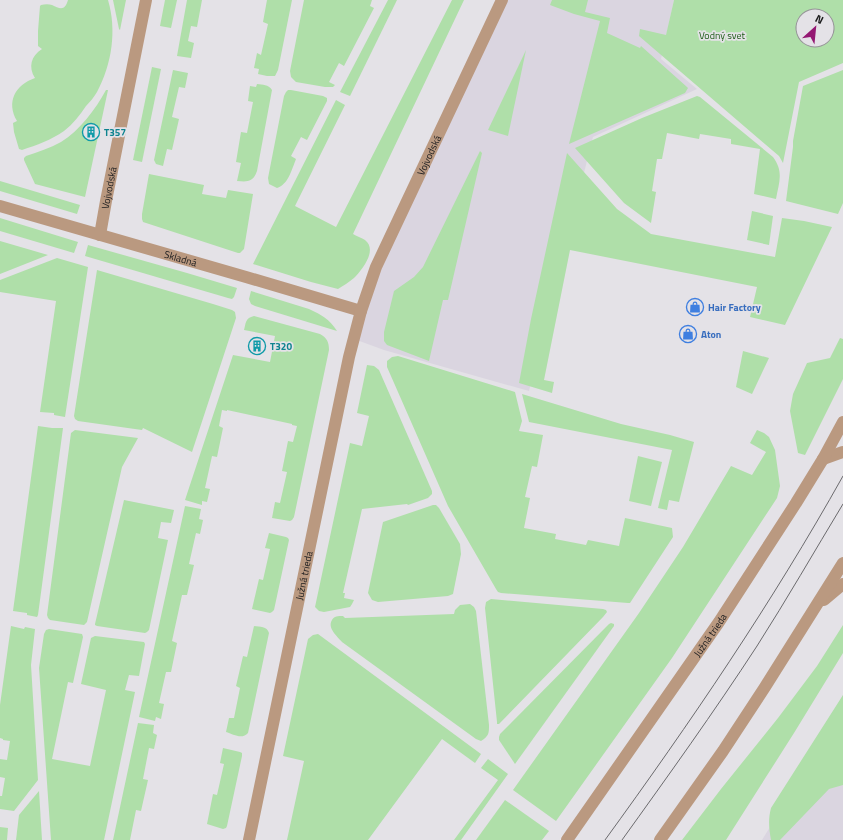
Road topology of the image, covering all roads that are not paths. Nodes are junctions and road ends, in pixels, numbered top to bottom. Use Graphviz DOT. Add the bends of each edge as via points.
graph roads {
  1 [pos="146,0"];
  2 [pos="502,0"];
  3 [pos="0,206"];
  4 [pos="100,235"];
  5 [pos="361,312"];
  6 [pos="843,422"];
  7 [pos="843,452"];
  8 [pos="823,459"];
  9 [pos="843,563"];
  10 [pos="843,584"];
  11 [pos="816,608"];
  12 [pos="249,840"];
  13 [pos="567,840"];
  14 [pos="660,840"];
  1 -- 4 [label="street, Vojvodská"];
  2 -- 5 [label="street, Vojvodská" via="376,268"];
  3 -- 4 [label="street, Skladná"];
  4 -- 5 [label="street, Skladná"];
  5 -- 12 [label="street, Južná trieda" via="349,357"];
  6 -- 8 [label="street, Južná trieda"];
  7 -- 8 [label="street"];
  8 -- 13 [label="street, Južná trieda" via="719,622"];
  9 -- 11 [label="street"];
  10 -- 11 [label="street"];
  11 -- 14 [label="street" via="727,745"];
}
